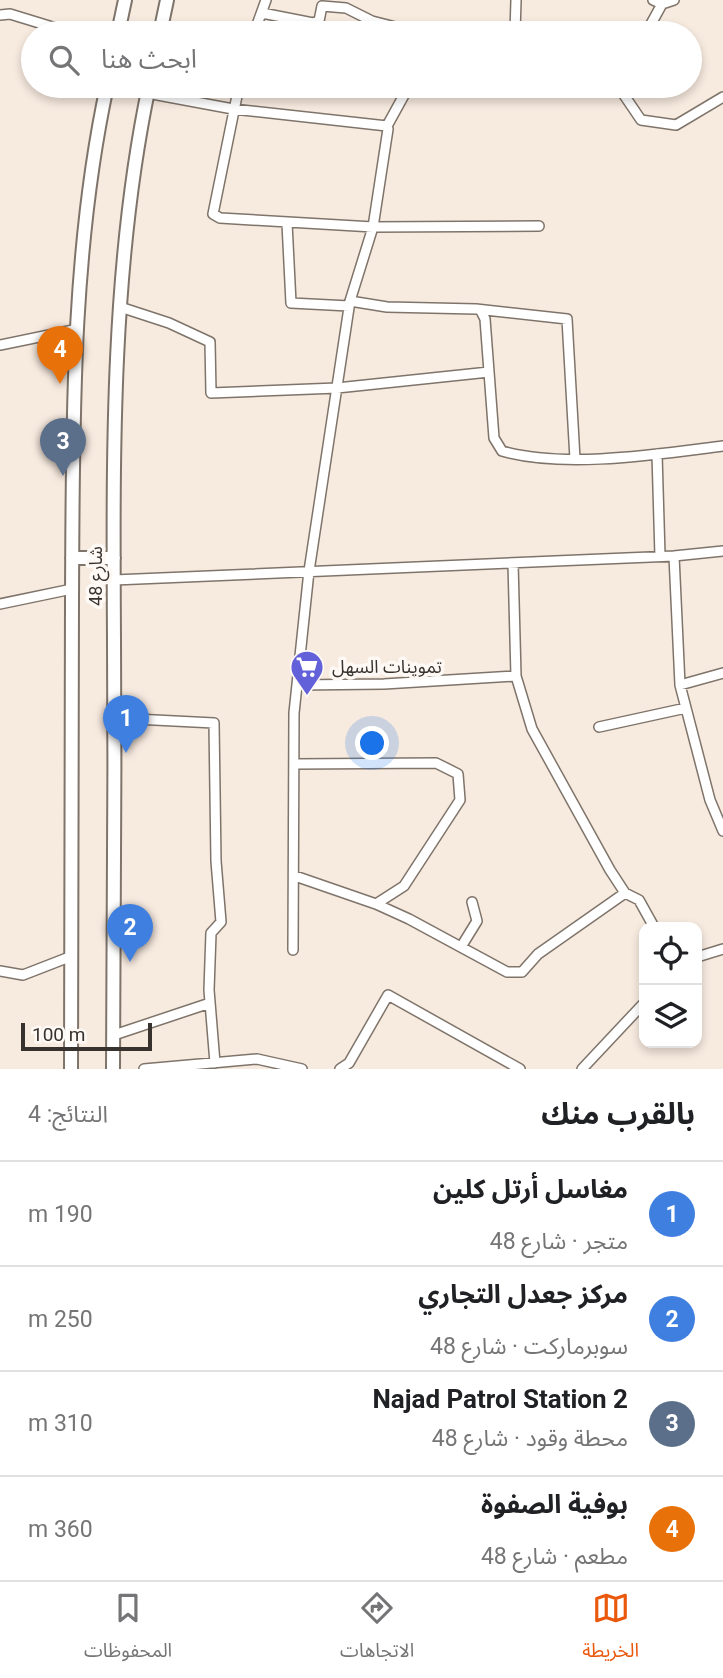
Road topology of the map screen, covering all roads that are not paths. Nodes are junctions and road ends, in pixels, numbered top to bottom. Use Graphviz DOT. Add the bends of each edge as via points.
graph roads {
  1 [pos="125,0"];
  2 [pos="167,0"];
  3 [pos="266,0"];
  4 [pos="516,0"];
  5 [pos="674,0"];
  6 [pos="658,2"];
  7 [pos="262,13"];
  8 [pos="0,15"];
  9 [pos="33,21"];
  10 [pos="121,21"];
  11 [pos="163,21"];
  12 [pos="259,21"];
  13 [pos="303,21"];
  14 [pos="319,21"];
  15 [pos="372,21"];
  16 [pos="515,21"];
  17 [pos="651,21"];
  18 [pos="723,97"];
  19 [pos="104,98"];
  20 [pos="146,98"];
  21 [pos="184,98"];
  22 [pos="236,98"];
  23 [pos="402,98"];
  24 [pos="626,98"];
  25 [pos="233,110"];
  26 [pos="387,126"];
  27 [pos="287,223"];
  28 [pos="539,226"];
  29 [pos="373,227"];
  30 [pos="349,303"];
  31 [pos="120,307"];
  32 [pos="481,311"];
  33 [pos="78,329"];
  34 [pos="0,345"];
  35 [pos="489,372"];
  36 [pos="337,388"];
  37 [pos="723,446"];
  38 [pos="657,454"];
  39 [pos="575,459"];
  40 [pos="723,551"];
  41 [pos="660,556"];
  42 [pos="674,556"];
  43 [pos="72,558"];
  44 [pos="114,558"];
  45 [pos="513,563"];
  46 [pos="309,571"];
  47 [pos="114,580"];
  48 [pos="72,589"];
  49 [pos="0,604"];
  50 [pos="723,673"];
  51 [pos="516,676"];
  52 [pos="297,685"];
  53 [pos="680,685"];
  54 [pos="686,708"];
  55 [pos="114,719"];
  56 [pos="599,727"];
  57 [pos="296,764"];
  58 [pos="723,831"];
  59 [pos="295,876"];
  60 [pos="625,893"];
  61 [pos="472,902"];
  62 [pos="376,904"];
  63 [pos="651,922"];
  64 [pos="461,947"];
  65 [pos="723,949"];
  66 [pos="293,950"];
  67 [pos="702,955"];
  68 [pos="72,956"];
  69 [pos="0,971"];
  70 [pos="210,1003"];
  71 [pos="639,1008"];
  72 [pos="114,1035"];
  73 [pos="215,1063"];
  74 [pos="71,1069"];
  75 [pos="113,1069"];
  76 [pos="144,1069"];
  77 [pos="302,1069"];
  78 [pos="340,1069"];
  79 [pos="520,1069"];
  80 [pos="582,1069"];
  1 -- 10 [label="main road"];
  2 -- 11 [label="main road"];
  3 -- 7 [label="street"];
  4 -- 16 [label="street"];
  5 -- 6 [label="street"];
  6 -- 17 [label="street"];
  7 -- 12 [label="street"];
  7 -- 13 [label="street"];
  8 -- 9 [label="street"];
  14 -- 15 [label="street" via="322,6 346,8"];
  18 -- 24 [label="street" via="676,125 641,120"];
  19 -- 33 [label="main road, شارع 48" via="81,264"];
  20 -- 31 [label="main road, شارع 48"];
  21 -- 25 [label="street"];
  22 -- 25 [label="street"];
  23 -- 26 [label="street"];
  25 -- 26 [label="street"];
  25 -- 27 [label="street" via="213,214"];
  26 -- 29 [label="street"];
  27 -- 29 [label="street"];
  27 -- 30 [label="street" via="291,303"];
  28 -- 29 [label="street"];
  29 -- 30 [label="street"];
  30 -- 32 [label="street"];
  30 -- 36 [label="street"];
  31 -- 36 [label="street" via="210,342 211,393"];
  31 -- 44 [label="main road, شارع 48"];
  32 -- 35 [label="street"];
  32 -- 39 [label="street" via="567,319"];
  33 -- 34 [label="street"];
  33 -- 43 [label="main road, شارع 48"];
  35 -- 36 [label="street"];
  35 -- 39 [label="street" via="494,438 502,451 522,457"];
  36 -- 46 [label="street"];
  37 -- 38 [label="street"];
  38 -- 39 [label="street"];
  38 -- 41 [label="street"];
  40 -- 42 [label="street"];
  41 -- 42 [label="street"];
  41 -- 45 [label="street"];
  42 -- 53 [label="street"];
  43 -- 44 [label="main road"];
  43 -- 48 [label="main road, شارع 48"];
  44 -- 47 [label="main road, شارع 48"];
  45 -- 46 [label="street"];
  45 -- 51 [label="street"];
  46 -- 47 [label="street"];
  46 -- 52 [label="street"];
  47 -- 55 [label="main road, شارع 48"];
  48 -- 49 [label="street"];
  48 -- 68 [label="main road, شارع 48"];
  50 -- 53 [label="street"];
  51 -- 52 [label="street"];
  51 -- 60 [label="street" via="531,729"];
  52 -- 57 [label="street"];
  53 -- 54 [label="street"];
  54 -- 56 [label="street"];
  54 -- 58 [label="street" via="710,800"];
  55 -- 70 [label="street" via="214,723 221,922 211,933"];
  55 -- 72 [label="main road, شارع 48"];
  57 -- 59 [label="street"];
  57 -- 62 [label="street" via="436,763 458,774 460,800 404,886"];
  59 -- 62 [label="street"];
  59 -- 66 [label="street"];
  60 -- 63 [label="street" via="639,900"];
  60 -- 64 [label="street" via="538,954 522,972 507,972"];
  61 -- 64 [label="street" via="477,921"];
  62 -- 64 [label="street"];
  65 -- 67 [label="street"];
  68 -- 69 [label="street" via="23,975"];
  68 -- 74 [label="main road, شارع 48"];
  70 -- 72 [label="street"];
  70 -- 73 [label="street"];
  71 -- 80 [label="street"];
  72 -- 75 [label="main road, شارع 48"];
  73 -- 76 [label="street"];
  73 -- 77 [label="street" via="257,1059"];
  78 -- 79 [label="street" via="349,1063 388,995"];
}
